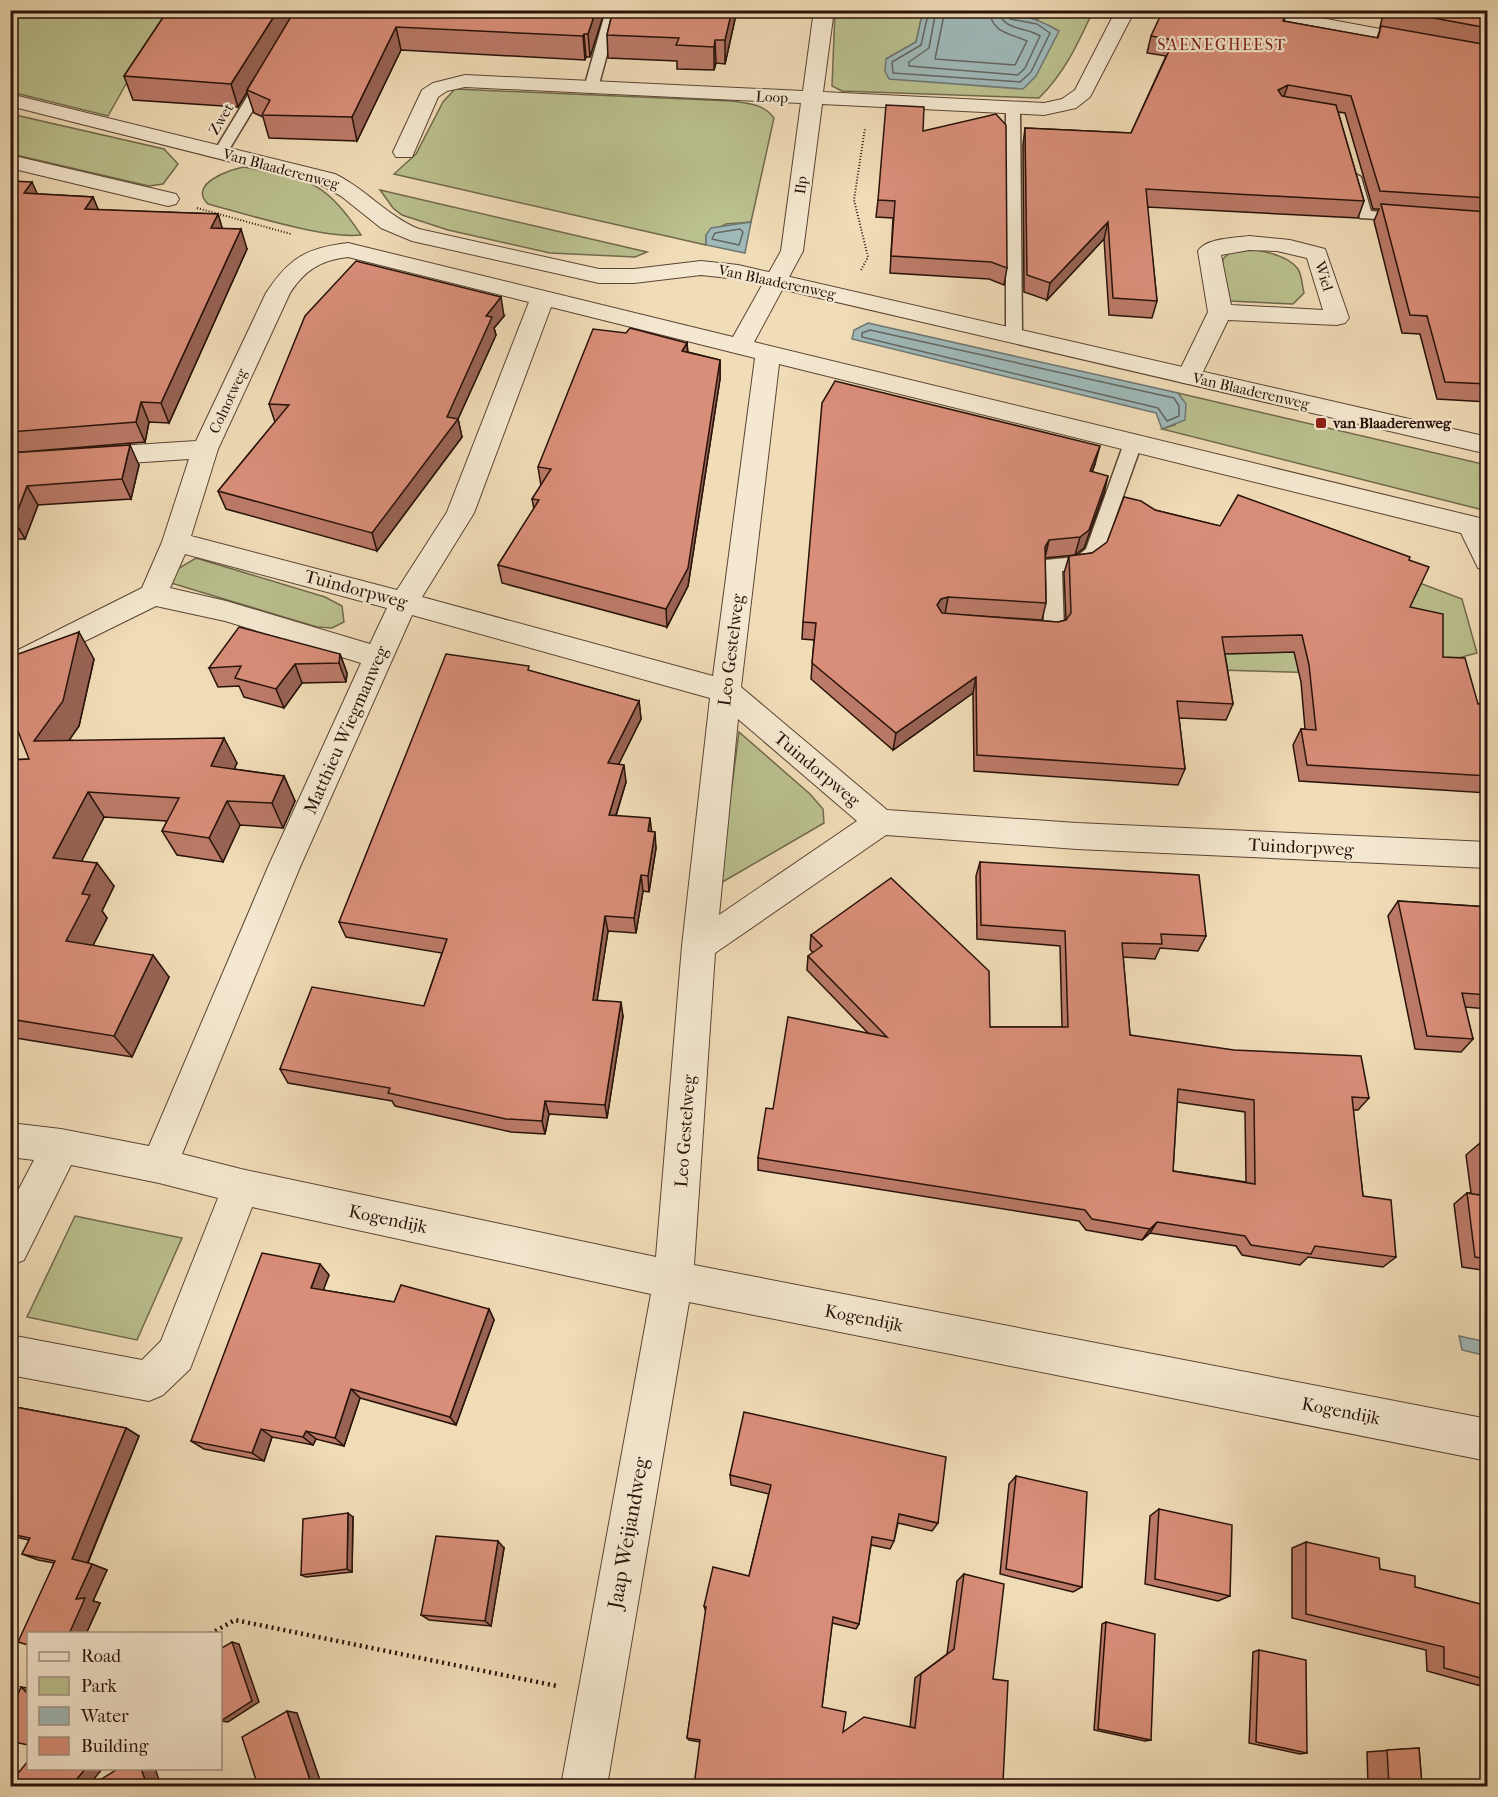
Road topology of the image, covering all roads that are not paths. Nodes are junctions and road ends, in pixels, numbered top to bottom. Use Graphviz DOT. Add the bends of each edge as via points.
graph roads {
  1 [pos="613,10"];
  2 [pos="824,10"];
  3 [pos="1126,10"];
  4 [pos="1244,10"];
  5 [pos="1305,16"];
  6 [pos="1488,55"];
  7 [pos="276,61"];
  8 [pos="591,88"];
  9 [pos="814,99"];
  10 [pos="10,100"];
  11 [pos="1013,109"];
  12 [pos="404,152"];
  13 [pos="220,153"];
  14 [pos="1350,160"];
  15 [pos="10,161"];
  16 [pos="168,199"];
  17 [pos="1421,219"];
  18 [pos="776,280"];
  19 [pos="542,300"];
  20 [pos="1220,312"];
  21 [pos="1014,334"];
  22 [pos="739,347"];
  23 [pos="768,354"];
  24 [pos="1189,376"];
  25 [pos="1133,443"];
  26 [pos="1488,446"];
  27 [pos="206,449"];
  28 [pos="10,462"];
  29 [pos="1480,528"];
  30 [pos="176,542"];
  31 [pos="1488,561"];
  32 [pos="153,595"];
  33 [pos="404,602"];
  34 [pos="1011,627"];
  35 [pos="378,657"];
  36 [pos="10,667"];
  37 [pos="726,692"];
  38 [pos="880,822"];
  39 [pos="1488,855"];
  40 [pos="699,946"];
  41 [pos="10,1140"];
  42 [pos="61,1146"];
  43 [pos="159,1165"];
  44 [pos="242,1187"];
  45 [pos="10,1246"];
  46 [pos="674,1280"];
  47 [pos="10,1356"];
  48 [pos="1488,1440"];
  49 [pos="584,1786"];
  1 -- 8 [label="lane"];
  2 -- 9 [label="street, Ilp"];
  3 -- 11 [label="street, Loop" via="1083,93 1069,104"];
  4 -- 5 [label="street"];
  5 -- 6 [label="street"];
  7 -- 13 [label="lane, Zwet"];
  8 -- 9 [label="street, Loop"];
  8 -- 12 [label="street, Loop" via="465,81 440,87 429,94"];
  9 -- 11 [label="street, Loop"];
  9 -- 18 [label="street, Ilp" via="792,251"];
  10 -- 13 [label="street, Van Blaaderenweg"];
  11 -- 21 [label="lane"];
  13 -- 18 [label="street, Van Blaaderenweg" via="339,183 389,225 434,239 599,276 701,268"];
  14 -- 17 [label="lane" via="1365,215"];
  15 -- 16 [label="street"];
  18 -- 21 [label="street, Van Blaaderenweg"];
  18 -- 22 [label="street, Ilp"];
  19 -- 22 [label="street"];
  19 -- 27 [label="street, Colnotweg" via="348,250 318,255 291,272 278,293"];
  19 -- 33 [label="street, Matthieu Wiegmanweg" via="460,513"];
  20 -- 20 [label="street, Wiel" via="1326,317 1337,318 1317,254 1295,246 1258,243 1229,243 1209,251"];
  20 -- 24 [label="street"];
  21 -- 24 [label="street, Van Blaaderenweg"];
  22 -- 23 [label="street"];
  23 -- 25 [label="street"];
  23 -- 37 [label="street, Leo Gestelweg"];
  24 -- 26 [label="street, Van Blaaderenweg"];
  25 -- 29 [label="street"];
  25 -- 34 [label="lane" via="1094,554 1080,563 1052,565 1054,630"];
  27 -- 28 [label="street"];
  27 -- 30 [label="street, Colnotweg"];
  29 -- 31 [label="street"];
  30 -- 32 [label="street, Colnotweg"];
  30 -- 33 [label="street, Tuindorpweg"];
  32 -- 35 [label="street" via="226,610"];
  32 -- 36 [label="street"];
  33 -- 35 [label="street, Matthieu Wiegmanweg"];
  33 -- 37 [label="street, Tuindorpweg"];
  35 -- 43 [label="street, Matthieu Wiegmanweg" via="284,867"];
  37 -- 38 [label="street, Tuindorpweg"];
  37 -- 40 [label="street, Leo Gestelweg"];
  38 -- 39 [label="street, Tuindorpweg" via="1077,836"];
  38 -- 40 [label="street"];
  40 -- 46 [label="street, Leo Gestelweg"];
  41 -- 42 [label="street, Kogendijk"];
  42 -- 43 [label="street, Kogendijk"];
  42 -- 45 [label="street"];
  43 -- 44 [label="street, Kogendijk"];
  44 -- 46 [label="street, Kogendijk"];
  44 -- 47 [label="street" via="176,1355 149,1381"];
  46 -- 48 [label="street, Kogendijk"];
  46 -- 49 [label="street, Jaap Weijandweg"];
}
